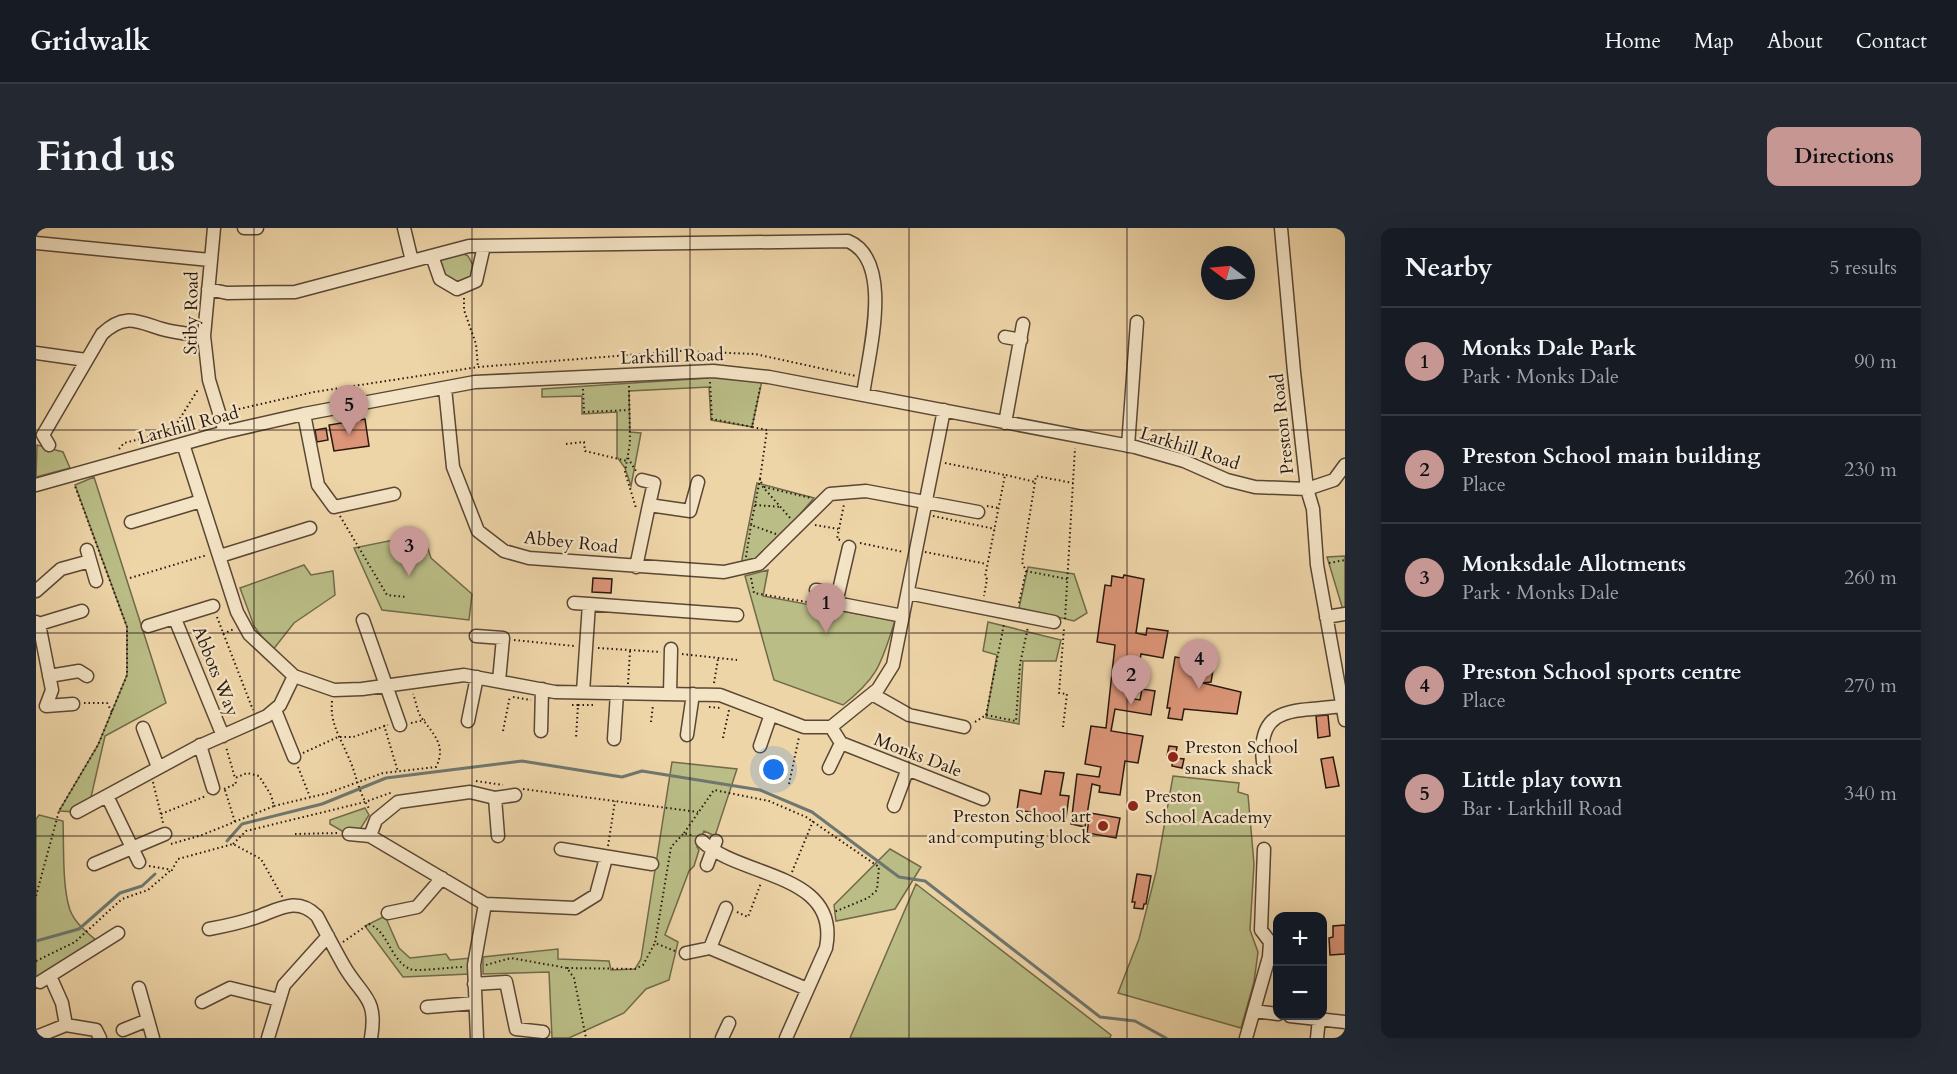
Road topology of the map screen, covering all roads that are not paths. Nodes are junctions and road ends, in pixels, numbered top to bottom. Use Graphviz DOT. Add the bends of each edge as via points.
graph roads {
  1 [pos="214,228"];
  2 [pos="244,228"];
  3 [pos="257,228"];
  4 [pos="404,228"];
  5 [pos="1281,228"];
  6 [pos="36,243"];
  7 [pos="484,246"];
  8 [pos="432,256"];
  9 [pos="210,260"];
  10 [pos="412,261"];
  11 [pos="208,289"];
  12 [pos="1137,322"];
  13 [pos="1023,324"];
  14 [pos="204,336"];
  15 [pos="1005,337"];
  16 [pos="1020,340"];
  17 [pos="36,353"];
  18 [pos="86,360"];
  19 [pos="445,388"];
  20 [pos="863,395"];
  21 [pos="944,410"];
  22 [pos="304,414"];
  23 [pos="1005,423"];
  24 [pos="225,432"];
  25 [pos="183,444"];
  26 [pos="49,445"];
  27 [pos="1128,446"];
  28 [pos="1345,465"];
  29 [pos="648,482"];
  30 [pos="698,482"];
  31 [pos="36,485"];
  32 [pos="1307,489"];
  33 [pos="394,494"];
  34 [pos="201,501"];
  35 [pos="649,505"];
  36 [pos="926,508"];
  37 [pos="978,512"];
  38 [pos="131,522"];
  39 [pos="310,528"];
  40 [pos="849,544"];
  41 [pos="219,554"];
  42 [pos="636,567"];
  43 [pos="96,581"];
  44 [pos="36,587"];
  45 [pos="816,590"];
  46 [pos="908,593"];
  47 [pos="837,599"];
  48 [pos="574,603"];
  49 [pos="589,604"];
  50 [pos="213,606"];
  51 [pos="82,611"];
  52 [pos="1345,614"];
  53 [pos="737,615"];
  54 [pos="903,616"];
  55 [pos="1326,617"];
  56 [pos="175,619"];
  57 [pos="363,620"];
  58 [pos="1054,622"];
  59 [pos="37,623"];
  60 [pos="148,626"];
  61 [pos="476,636"];
  62 [pos="671,651"];
  63 [pos="49,676"];
  64 [pos="87,676"];
  65 [pos="294,676"];
  66 [pos="477,677"];
  67 [pos="499,681"];
  68 [pos="387,686"];
  69 [pos="542,689"];
  70 [pos="583,692"];
  71 [pos="622,693"];
  72 [pos="872,693"];
  73 [pos="670,694"];
  74 [pos="692,700"];
  75 [pos="73,704"];
  76 [pos="1342,706"];
  77 [pos="41,708"];
  78 [pos="275,710"];
  79 [pos="771,714"];
  80 [pos="1345,720"];
  81 [pos="468,721"];
  82 [pos="400,725"];
  83 [pos="831,727"];
  84 [pos="143,728"];
  85 [pos="964,728"];
  86 [pos="541,731"];
  87 [pos="687,735"];
  88 [pos="223,736"];
  89 [pos="614,739"];
  90 [pos="841,743"];
  91 [pos="200,746"];
  92 [pos="760,746"];
  93 [pos="294,757"];
  94 [pos="1263,762"];
  95 [pos="829,768"];
  96 [pos="154,769"];
  97 [pos="907,771"];
  98 [pos="217,791"];
  99 [pos="515,795"];
  100 [pos="108,798"];
  101 [pos="495,798"];
  102 [pos="982,799"];
  103 [pos="894,806"];
  104 [pos="77,812"];
  105 [pos="165,834"];
  106 [pos="349,834"];
  107 [pos="370,836"];
  108 [pos="498,836"];
  109 [pos="702,841"];
  110 [pos="714,846"];
  111 [pos="133,849"];
  112 [pos="561,849"];
  113 [pos="1264,849"];
  114 [pos="606,858"];
  115 [pos="140,862"];
  116 [pos="94,864"];
  117 [pos="652,864"];
  118 [pos="707,865"];
  119 [pos="442,878"];
  120 [pos="485,904"];
  121 [pos="726,908"];
  122 [pos="388,913"];
  123 [pos="209,929"];
  124 [pos="118,933"];
  125 [pos="328,936"];
  126 [pos="710,948"];
  127 [pos="686,953"];
  128 [pos="474,984"];
  129 [pos="139,988"];
  130 [pos="807,989"];
  131 [pos="279,1000"];
  132 [pos="202,1002"];
  133 [pos="475,1003"];
  134 [pos="428,1007"];
  135 [pos="1254,1011"];
  136 [pos="1273,1013"];
  137 [pos="148,1020"];
  138 [pos="1319,1020"];
  139 [pos="1327,1020"];
  140 [pos="1345,1022"];
  141 [pos="729,1023"];
  142 [pos="66,1025"];
  143 [pos="123,1030"];
  144 [pos="543,1032"];
  145 [pos="36,1037"];
  146 [pos="100,1038"];
  147 [pos="153,1038"];
  148 [pos="268,1038"];
  149 [pos="371,1038"];
  150 [pos="477,1038"];
  151 [pos="722,1038"];
  152 [pos="786,1038"];
  153 [pos="1246,1038"];
  154 [pos="1317,1038"];
  1 -- 9 [label="street, Stiby Road"];
  2 -- 3 [label="street"];
  4 -- 10 [label="street"];
  5 -- 32 [label="street, Preston Road"];
  6 -- 9 [label="street"];
  7 -- 8 [label="street"];
  7 -- 8 [label="street" via="476,281 457,289 440,279"];
  7 -- 20 [label="street" via="849,241 866,254 874,275 874,325"];
  8 -- 10 [label="street"];
  9 -- 11 [label="street, Stiby Road"];
  10 -- 11 [label="street" via="295,292"];
  11 -- 14 [label="street, Stiby Road"];
  12 -- 27 [label="street"];
  13 -- 16 [label="street"];
  14 -- 18 [label="street" via="134,320 118,322 102,334"];
  14 -- 24 [label="street, Stiby Road" via="208,373"];
  15 -- 16 [label="street"];
  16 -- 23 [label="street"];
  17 -- 18 [label="street"];
  18 -- 26 [label="street" via="43,435"];
  19 -- 20 [label="street, Larkhill Road" via="478,382 710,371 763,376"];
  19 -- 22 [label="street, Larkhill Road"];
  19 -- 42 [label="street, Abbey Road" via="453,467 478,531 504,551 529,558"];
  20 -- 21 [label="street, Larkhill Road"];
  21 -- 23 [label="street, Larkhill Road"];
  21 -- 36 [label="street"];
  22 -- 24 [label="street, Larkhill Road"];
  22 -- 33 [label="street" via="318,485 334,507"];
  23 -- 27 [label="street, Larkhill Road"];
  24 -- 25 [label="street, Larkhill Road"];
  25 -- 31 [label="street, Larkhill Road"];
  25 -- 34 [label="street"];
  27 -- 32 [label="street, Larkhill Road" via="1256,487"];
  28 -- 32 [label="street" via="1334,480"];
  29 -- 35 [label="street, Abbey Road"];
  30 -- 35 [label="street" via="690,511"];
  32 -- 55 [label="street, Preston Road"];
  34 -- 38 [label="street"];
  34 -- 41 [label="street"];
  35 -- 42 [label="street, Abbey Road"];
  36 -- 37 [label="street"];
  36 -- 42 [label="street, Abbey Road" via="866,490 830,494 759,564 724,572"];
  36 -- 46 [label="street"];
  39 -- 41 [label="street"];
  40 -- 47 [label="street"];
  41 -- 65 [label="street" via="237,612 249,634"];
  43 -- 44 [label="street" via="89,556"];
  45 -- 47 [label="street"];
  46 -- 54 [label="street"];
  46 -- 58 [label="street"];
  47 -- 54 [label="street"];
  48 -- 49 [label="street"];
  49 -- 53 [label="street"];
  49 -- 70 [label="street"];
  50 -- 56 [label="street, Abbots Way"];
  51 -- 59 [label="street"];
  52 -- 55 [label="street"];
  54 -- 72 [label="street" via="892,665"];
  55 -- 76 [label="street, Preston Road"];
  56 -- 60 [label="street, Abbots Way"];
  56 -- 88 [label="street, Abbots Way"];
  57 -- 68 [label="street"];
  59 -- 63 [label="street"];
  61 -- 67 [label="street" via="503,638"];
  62 -- 73 [label="street"];
  63 -- 64 [label="street" via="79,671"];
  63 -- 77 [label="street" via="52,690"];
  65 -- 68 [label="street" via="334,690"];
  65 -- 78 [label="street"];
  66 -- 67 [label="street"];
  66 -- 68 [label="street" via="464,675"];
  66 -- 81 [label="street"];
  67 -- 69 [label="street"];
  68 -- 82 [label="street"];
  69 -- 70 [label="street"];
  69 -- 86 [label="street"];
  70 -- 71 [label="street"];
  71 -- 73 [label="street"];
  71 -- 89 [label="street"];
  72 -- 83 [label="street"];
  72 -- 85 [label="street" via="909,715"];
  73 -- 74 [label="street"];
  74 -- 79 [label="street" via="720,695"];
  74 -- 87 [label="street"];
  75 -- 77 [label="street"];
  76 -- 80 [label="street, Preston Road"];
  76 -- 94 [label="street" via="1278,716 1268,722 1261,743"];
  78 -- 88 [label="street, Abbots Way"];
  78 -- 93 [label="street"];
  79 -- 83 [label="street" via="804,727"];
  79 -- 92 [label="street"];
  83 -- 90 [label="street"];
  84 -- 96 [label="street"];
  88 -- 91 [label="street, Abbots Way"];
  90 -- 95 [label="street"];
  90 -- 97 [label="street, Monks Dale"];
  91 -- 96 [label="street, Abbots Way"];
  91 -- 98 [label="street"];
  96 -- 100 [label="street, Abbots Way"];
  97 -- 102 [label="street, Monks Dale"];
  97 -- 103 [label="street"];
  99 -- 101 [label="street"];
  100 -- 104 [label="street, Abbots Way"];
  100 -- 111 [label="street"];
  101 -- 107 [label="street" via="470,792 398,802 376,820"];
  101 -- 108 [label="street"];
  105 -- 111 [label="street"];
  106 -- 107 [label="street"];
  107 -- 119 [label="street"];
  109 -- 110 [label="street"];
  110 -- 118 [label="street"];
  110 -- 130 [label="street" via="806,891 825,915 829,933 826,948"];
  111 -- 115 [label="street"];
  111 -- 116 [label="street"];
  112 -- 114 [label="street"];
  113 -- 135 [label="street" via="1261,930 1270,942"];
  114 -- 117 [label="street"];
  114 -- 120 [label="street" via="596,895 575,908"];
  119 -- 120 [label="street"];
  119 -- 122 [label="street" via="417,907"];
  120 -- 128 [label="street"];
  121 -- 126 [label="street"];
  123 -- 125 [label="street" via="295,904 310,909"];
  124 -- 142 [label="street" via="45,979 62,1003"];
  125 -- 131 [label="street" via="284,985"];
  125 -- 149 [label="street" via="345,969 369,998 374,1022"];
  126 -- 127 [label="street"];
  126 -- 130 [label="street"];
  128 -- 133 [label="street"];
  128 -- 144 [label="street" via="506,982 516,1029"];
  129 -- 137 [label="street"];
  130 -- 152 [label="street"];
  131 -- 132 [label="street" via="230,988"];
  131 -- 148 [label="street"];
  133 -- 134 [label="street"];
  133 -- 150 [label="street"];
  135 -- 136 [label="street"];
  135 -- 153 [label="street"];
  137 -- 143 [label="street"];
  137 -- 147 [label="street"];
  138 -- 154 [label="street"];
  139 -- 140 [label="street"];
  141 -- 151 [label="street"];
  142 -- 145 [label="street"];
  142 -- 146 [label="street" via="96,1030"];
}
